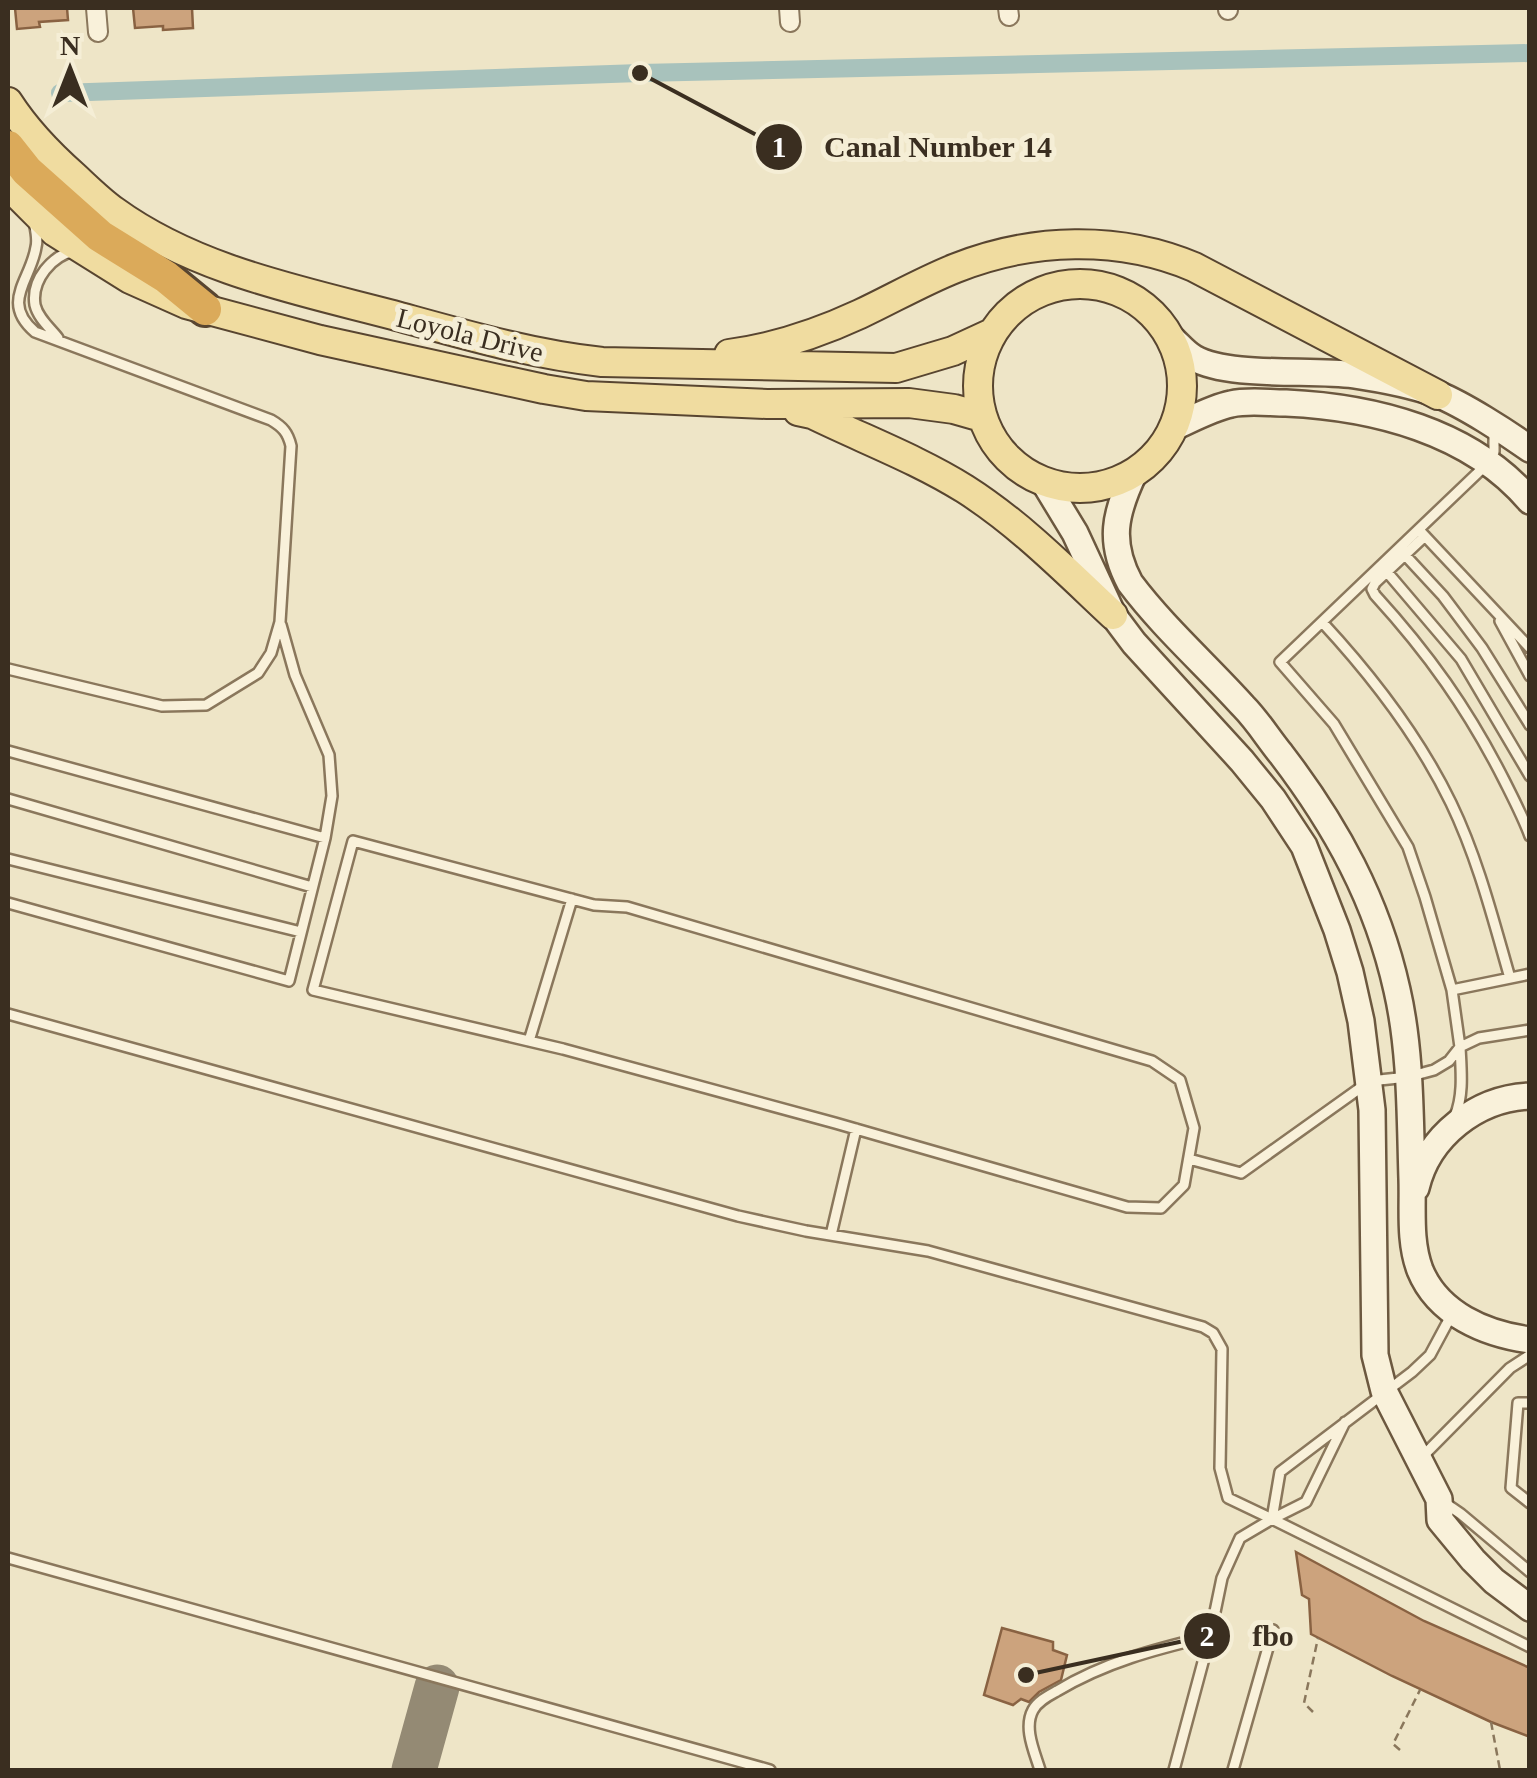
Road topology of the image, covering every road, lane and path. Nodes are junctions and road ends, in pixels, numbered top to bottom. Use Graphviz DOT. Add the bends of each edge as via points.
graph roads {
  1 [pos="96,8"];
  2 [pos="98,32"];
  3 [pos="8,102"];
  4 [pos="8,146"];
  5 [pos="16,194"];
  6 [pos="84,252"];
  7 [pos="204,310"];
  8 [pos="992,333"];
  9 [pos="1171,338"];
  10 [pos="60,340"];
  11 [pos="653,364"];
  12 [pos="1438,394"];
  13 [pos="767,404"];
  14 [pos="982,417"];
  15 [pos="1494,426"];
  16 [pos="1174,428"];
  17 [pos="1530,449"];
  18 [pos="1488,464"];
  19 [pos="1134,473"];
  20 [pos="1044,482"];
  21 [pos="1530,502"];
  22 [pos="1422,533"];
  23 [pos="1405,555"];
  24 [pos="1387,572"];
  25 [pos="1496,613"];
  26 [pos="1113,615"];
  27 [pos="280,622"];
  28 [pos="1322,622"];
  29 [pos="1530,648"];
  30 [pos="8,670"];
  31 [pos="1530,676"];
  32 [pos="1530,726"];
  33 [pos="8,751"];
  34 [pos="1530,776"];
  35 [pos="8,799"];
  36 [pos="1530,836"];
  37 [pos="324,838"];
  38 [pos="8,859"];
  39 [pos="312,887"];
  40 [pos="572,900"];
  41 [pos="8,903"];
  42 [pos="301,932"];
  43 [pos="1530,974"];
  44 [pos="1510,978"];
  45 [pos="1452,990"];
  46 [pos="8,1014"];
  47 [pos="1530,1030"];
  48 [pos="528,1041"];
  49 [pos="1460,1047"];
  50 [pos="1408,1078"];
  51 [pos="1370,1081"];
  52 [pos="1530,1096"];
  53 [pos="856,1129"];
  54 [pos="1445,1136"];
  55 [pos="1189,1159"];
  56 [pos="1412,1202"];
  57 [pos="831,1236"];
  58 [pos="1453,1311"];
  59 [pos="1530,1340"];
  60 [pos="1530,1355"];
  61 [pos="1384,1391"];
  62 [pos="1530,1403"];
  63 [pos="1346,1420"];
  64 [pos="1418,1460"];
  65 [pos="1438,1499"];
  66 [pos="1530,1503"];
  67 [pos="1272,1519"];
  68 [pos="8,1558"];
  69 [pos="1530,1572"];
  70 [pos="1530,1608"];
  71 [pos="1273,1630"];
  72 [pos="1210,1636"];
  73 [pos="1318,1638"];
  74 [pos="1530,1647"];
  75 [pos="1420,1690"];
  76 [pos="1313,1712"];
  77 [pos="1492,1722"];
  78 [pos="1400,1750"];
  79 [pos="770,1770"];
  80 [pos="1040,1770"];
  81 [pos="1174,1770"];
  82 [pos="1233,1770"];
  83 [pos="1500,1770"];
  1 -- 2 [label="street"];
  3 -- 11 [label="main road, Loyola Drive" via="49,154 113,210 199,258 502,344 563,358"];
  4 -- 7 [label="highway" via="100,236"];
  5 -- 6 [label="main road, Loyola Drive"];
  5 -- 10 [label="lane" via="34,222 37,246 19,305 27,326"];
  6 -- 7 [label="main road, Loyola Drive"];
  6 -- 10 [label="lane" via="61,255 37,286 35,305"];
  7 -- 13 [label="main road, Loyola Drive" via="566,393"];
  8 -- 9 [label="main road" via="1038,292 1083,284 1128,295"];
  8 -- 11 [label="main road, Loyola Drive" via="896,368"];
  8 -- 14 [label="main road" via="980,360"];
  9 -- 12 [label="main road" via="1209,364 1356,376"];
  9 -- 16 [label="main road" via="1182,382"];
  10 -- 27 [label="lane" via="282,427 291,446"];
  11 -- 12 [label="main road" via="746,352 804,336 1010,250 1096,245 1194,267"];
  12 -- 15 [label="main road"];
  13 -- 14 [label="main road, Loyola Drive" via="909,403"];
  13 -- 26 [label="main road" via="812,414 964,488 1012,522"];
  14 -- 20 [label="main road" via="996,445"];
  15 -- 17 [label="main road"];
  15 -- 18 [label="lane"];
  16 -- 18 [label="main road" via="1232,404 1318,405 1401,421"];
  16 -- 19 [label="main road" via="1158,454"];
  18 -- 21 [label="main road"];
  18 -- 22 [label="lane"];
  19 -- 20 [label="main road" via="1106,485"];
  19 -- 50 [label="main road" via="1118,514 1119,561 1140,597 1246,709 1346,850 1391,966"];
  20 -- 26 [label="main road"];
  22 -- 23 [label="lane"];
  22 -- 25 [label="lane"];
  22 -- 28 [label="lane"];
  23 -- 24 [label="lane"];
  23 -- 32 [label="lane" via="1482,648"];
  24 -- 34 [label="lane" via="1461,659"];
  24 -- 36 [label="lane" via="1375,582 1375,595 1455,694"];
  25 -- 29 [label="lane"];
  25 -- 31 [label="lane"];
  26 -- 51 [label="main road" via="1242,761 1304,846 1350,972"];
  27 -- 30 [label="lane" via="258,672 206,705 162,706"];
  27 -- 37 [label="lane" via="329,755 332,796"];
  28 -- 44 [label="lane" via="1418,744 1452,805"];
  28 -- 45 [label="lane" via="1280,662 1334,724 1408,847"];
  33 -- 37 [label="lane"];
  35 -- 39 [label="lane"];
  37 -- 39 [label="lane"];
  38 -- 42 [label="lane"];
  39 -- 42 [label="lane"];
  40 -- 48 [label="lane"];
  40 -- 48 [label="lane" via="353,840 313,990"];
  40 -- 55 [label="lane" via="627,907 1152,1061 1180,1080 1194,1128"];
  41 -- 42 [label="lane" via="289,981"];
  43 -- 44 [label="lane"];
  44 -- 45 [label="lane"];
  45 -- 49 [label="lane"];
  46 -- 57 [label="lane"];
  47 -- 49 [label="lane"];
  48 -- 53 [label="lane"];
  49 -- 50 [label="lane" via="1442,1066"];
  49 -- 54 [label="lane" via="1458,1110"];
  50 -- 51 [label="lane"];
  50 -- 56 [label="main road"];
  51 -- 55 [label="lane" via="1242,1173"];
  51 -- 61 [label="main road" via="1375,1355"];
  52 -- 54 [label="main road" via="1489,1104"];
  53 -- 55 [label="lane" via="1127,1207 1161,1208 1184,1185"];
  53 -- 57 [label="lane"];
  54 -- 56 [label="main road" via="1420,1173"];
  56 -- 58 [label="main road" via="1420,1270"];
  57 -- 67 [label="lane" via="972,1261 1213,1333 1222,1349 1220,1468 1228,1498"];
  58 -- 59 [label="main road" via="1494,1332"];
  58 -- 61 [label="lane" via="1430,1354"];
  60 -- 64 [label="lane"];
  61 -- 63 [label="lane"];
  61 -- 64 [label="main road"];
  62 -- 66 [label="lane" via="1518,1402 1511,1488"];
  63 -- 67 [label="lane" via="1306,1502"];
  63 -- 67 [label="lane" via="1280,1472"];
  64 -- 65 [label="main road"];
  65 -- 69 [label="lane"];
  65 -- 70 [label="main road" via="1440,1520 1455,1540"];
  67 -- 72 [label="lane" via="1240,1538 1222,1578"];
  67 -- 74 [label="lane"];
  68 -- 79 [label="lane"];
  71 -- 82 [label="lane"];
  72 -- 80 [label="lane" via="1130,1656 1036,1705 1031,1739"];
  72 -- 81 [label="lane"];
  73 -- 76 [label="path" via="1304,1703"];
  75 -- 78 [label="path" via="1393,1744"];
  77 -- 83 [label="path"];
}
